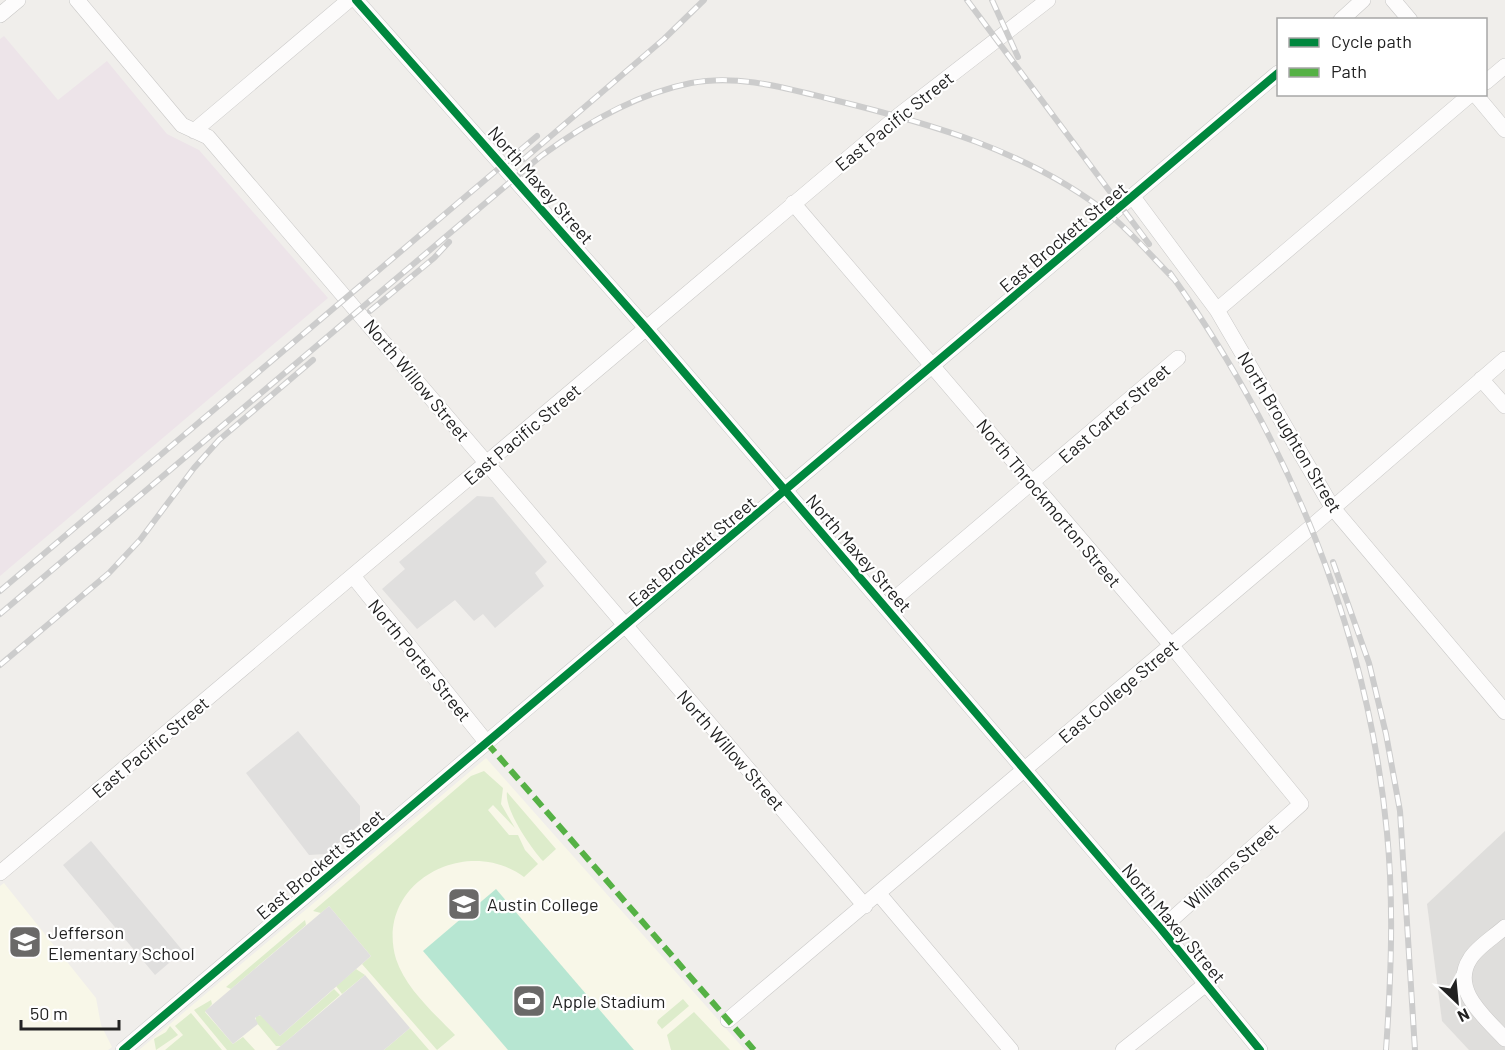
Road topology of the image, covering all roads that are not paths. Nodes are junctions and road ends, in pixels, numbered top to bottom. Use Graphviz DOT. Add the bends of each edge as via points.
graph roads {
  1 [pos="18,0"];
  2 [pos="77,0"];
  3 [pos="349,0"];
  4 [pos="356,0"];
  5 [pos="1048,0"];
  6 [pos="1363,0"];
  7 [pos="1393,0"];
  8 [pos="0,15"];
  9 [pos="1343,18"];
  10 [pos="1408,18"];
  11 [pos="1505,66"];
  12 [pos="1277,74"];
  13 [pos="1487,80"];
  14 [pos="1471,96"];
  15 [pos="1475,96"];
  16 [pos="1505,130"];
  17 [pos="194,131"];
  18 [pos="1133,197"];
  19 [pos="793,203"];
  20 [pos="1217,310"];
  21 [pos="646,328"];
  22 [pos="1178,358"];
  23 [pos="1505,358"];
  24 [pos="934,366"];
  25 [pos="1481,379"];
  26 [pos="1505,406"];
  27 [pos="488,463"];
  28 [pos="1031,484"];
  29 [pos="786,490"];
  30 [pos="1332,507"];
  31 [pos="353,576"];
  32 [pos="886,606"];
  33 [pos="625,627"];
  34 [pos="1171,645"];
  35 [pos="1505,712"];
  36 [pos="487,743"];
  37 [pos="1024,770"];
  38 [pos="1301,804"];
  39 [pos="0,873"];
  40 [pos="879,894"];
  41 [pos="865,906"];
  42 [pos="1505,927"];
  43 [pos="1161,929"];
  44 [pos="1206,984"];
  45 [pos="728,1020"];
  46 [pos="1505,1039"];
  47 [pos="123,1050"];
  48 [pos="1011,1050"];
  49 [pos="1123,1050"];
  50 [pos="1260,1050"];
  1 -- 8 [label="street"];
  2 -- 17 [label="street, North Willow Street" via="182,125"];
  3 -- 17 [label="street"];
  4 -- 21 [label="street, North Maxey Street"];
  5 -- 19 [label="street, East Pacific Street"];
  6 -- 9 [label="street"];
  7 -- 10 [label="street"];
  11 -- 13 [label="street"];
  12 -- 18 [label="street, East Brockett Street"];
  14 -- 20 [label="street"];
  15 -- 16 [label="street"];
  17 -- 27 [label="street, North Willow Street" via="208,137"];
  18 -- 20 [label="street, North Broughton Street"];
  18 -- 24 [label="street, East Brockett Street"];
  19 -- 21 [label="street, East Pacific Street"];
  19 -- 24 [label="street, North Throckmorton Street"];
  20 -- 30 [label="street, North Broughton Street"];
  21 -- 27 [label="street, East Pacific Street"];
  21 -- 29 [label="street, North Maxey Street"];
  22 -- 28 [label="street, East Carter Street"];
  23 -- 25 [label="street, East College Street"];
  24 -- 28 [label="street, North Throckmorton Street"];
  24 -- 29 [label="street, East Brockett Street"];
  25 -- 26 [label="street"];
  25 -- 30 [label="street, East College Street"];
  27 -- 31 [label="street, East Pacific Street"];
  27 -- 33 [label="street, North Willow Street"];
  28 -- 32 [label="street, East Carter Street"];
  28 -- 34 [label="street, North Throckmorton Street"];
  29 -- 32 [label="street, North Maxey Street"];
  29 -- 33 [label="street, East Brockett Street"];
  30 -- 34 [label="street, East College Street"];
  30 -- 35 [label="street, North Broughton Street"];
  31 -- 36 [label="street, North Porter Street"];
  31 -- 39 [label="street, East Pacific Street"];
  32 -- 37 [label="street, North Maxey Street"];
  33 -- 36 [label="street, East Brockett Street"];
  33 -- 41 [label="street, North Willow Street"];
  34 -- 37 [label="street, East College Street"];
  34 -- 38 [label="street, North Throckmorton Street"];
  36 -- 47 [label="street, East Brockett Street"];
  37 -- 40 [label="street, East College Street"];
  37 -- 43 [label="street, North Maxey Street"];
  38 -- 43 [label="street, Williams Street"];
  40 -- 41 [label="street, East College Street"];
  40 -- 48 [label="street"];
  41 -- 45 [label="street, East College Street"];
  42 -- 46 [label="street" via="1470,958 1463,981 1470,1000"];
  43 -- 44 [label="street, North Maxey Street"];
  44 -- 49 [label="street"];
  44 -- 50 [label="street, North Maxey Street"];
}
